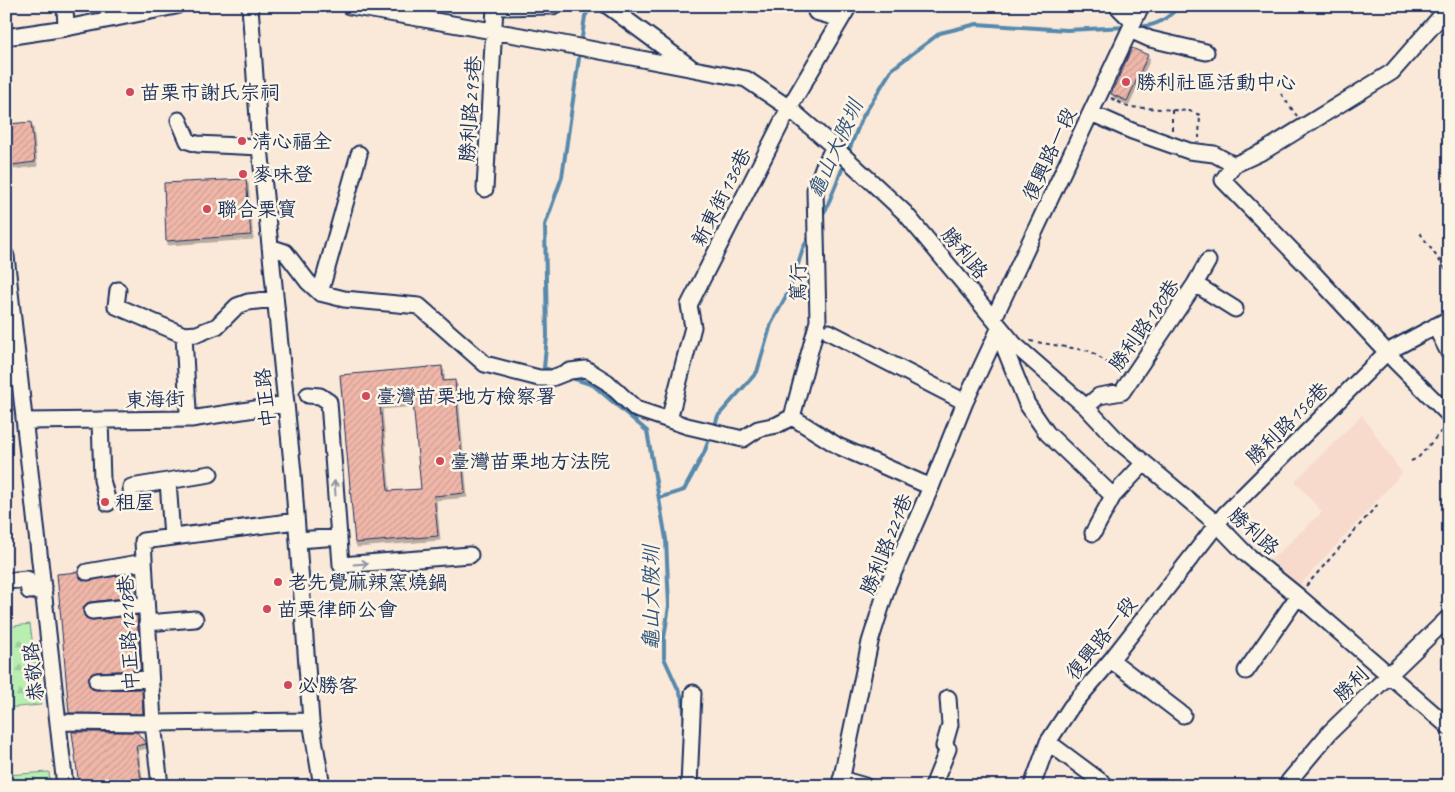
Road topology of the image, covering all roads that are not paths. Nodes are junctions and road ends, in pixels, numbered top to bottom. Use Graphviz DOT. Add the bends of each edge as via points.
graph roads {
  1 [pos="65,6"];
  2 [pos="176,6"];
  3 [pos="250,6"];
  4 [pos="349,6"];
  5 [pos="553,6"];
  6 [pos="608,6"];
  7 [pos="814,6"];
  8 [pos="1117,6"];
  9 [pos="1141,6"];
  10 [pos="1449,7"];
  11 [pos="845,13"];
  12 [pos="1132,26"];
  13 [pos="66,28"];
  14 [pos="495,31"];
  15 [pos="6,37"];
  16 [pos="1206,52"];
  17 [pos="693,68"];
  18 [pos="788,108"];
  19 [pos="1090,112"];
  20 [pos="179,120"];
  21 [pos="260,147"];
  22 [pos="834,147"];
  23 [pos="359,154"];
  24 [pos="1234,165"];
  25 [pos="485,188"];
  26 [pos="270,247"];
  27 [pos="6,256"];
  28 [pos="1208,262"];
  29 [pos="1195,284"];
  30 [pos="118,290"];
  31 [pos="320,293"];
  32 [pos="275,299"];
  33 [pos="1235,309"];
  34 [pos="1449,319"];
  35 [pos="1434,326"];
  36 [pos="1001,327"];
  37 [pos="829,332"];
  38 [pos="184,335"];
  39 [pos="1387,352"];
  40 [pos="1449,353"];
  41 [pos="308,395"];
  42 [pos="965,402"];
  43 [pos="286,404"];
  44 [pos="1086,407"];
  45 [pos="1449,414"];
  46 [pos="792,417"];
  47 [pos="190,419"];
  48 [pos="100,420"];
  49 [pos="669,420"];
  50 [pos="25,421"];
  51 [pos="1144,463"];
  52 [pos="210,474"];
  53 [pos="168,481"];
  54 [pos="931,487"];
  55 [pos="1113,496"];
  56 [pos="132,502"];
  57 [pos="108,503"];
  58 [pos="296,521"];
  59 [pos="1217,524"];
  60 [pos="1093,533"];
  61 [pos="339,537"];
  62 [pos="172,538"];
  63 [pos="298,540"];
  64 [pos="470,555"];
  65 [pos="144,562"];
  66 [pos="87,572"];
  67 [pos="6,581"];
  68 [pos="44,590"];
  69 [pos="1298,596"];
  70 [pos="146,605"];
  71 [pos="92,611"];
  72 [pos="1449,617"];
  73 [pos="195,619"];
  74 [pos="147,623"];
  75 [pos="1111,660"];
  76 [pos="1246,670"];
  77 [pos="1389,675"];
  78 [pos="150,679"];
  79 [pos="97,681"];
  80 [pos="693,693"];
  81 [pos="948,698"];
  82 [pos="1183,715"];
  83 [pos="311,721"];
  84 [pos="58,722"];
  85 [pos="153,723"];
  86 [pos="1449,727"];
  87 [pos="1048,742"];
  88 [pos="841,782"];
  89 [pos="65,786"];
  90 [pos="160,786"];
  91 [pos="322,786"];
  92 [pos="689,786"];
  93 [pos="865,786"];
  94 [pos="933,786"];
  95 [pos="1032,786"];
  96 [pos="1107,786"];
  97 [pos="1288,786"];
  1 -- 13 [label="street"];
  2 -- 13 [label="street"];
  3 -- 21 [label="street, 中正路"];
  4 -- 14 [label="street, 勝利路"];
  5 -- 14 [label="street, 勝利路293巷" via="495,7"];
  6 -- 17 [label="street"];
  7 -- 11 [label="street" via="816,12"];
  8 -- 12 [label="street"];
  9 -- 12 [label="street, 復興路一段"];
  10 -- 24 [label="street" via="1392,72 1264,151"];
  11 -- 18 [label="street, 新東街136巷"];
  12 -- 16 [label="street" via="1150,39"];
  12 -- 19 [label="street, 復興路一段"];
  13 -- 15 [label="street"];
  14 -- 17 [label="street, 勝利路"];
  14 -- 25 [label="street, 勝利路293巷"];
  17 -- 18 [label="street, 勝利路" via="746,79"];
  18 -- 22 [label="street, 勝利路"];
  18 -- 49 [label="street, 新東街136巷" via="689,305 693,327"];
  19 -- 24 [label="street" via="1132,132 1214,154"];
  19 -- 36 [label="street, 復興路一段"];
  20 -- 21 [label="street" via="188,141"];
  21 -- 26 [label="street, 中正路"];
  22 -- 36 [label="street, 勝利路" via="905,213"];
  22 -- 46 [label="street, 篤行" via="815,190 818,321"];
  23 -- 31 [label="street"];
  24 -- 39 [label="street" via="1223,180"];
  26 -- 31 [label="street" via="285,252"];
  26 -- 32 [label="street, 中正路"];
  27 -- 50 [label="street, 恭敬路"];
  28 -- 29 [label="street"];
  29 -- 33 [label="street, 勝利路180巷"];
  29 -- 44 [label="street, 勝利路180巷" via="1122,392 1099,396"];
  30 -- 38 [label="street" via="116,306"];
  31 -- 49 [label="street" via="344,299 419,306 485,364 540,378 586,369 607,382 636,409"];
  32 -- 38 [label="street" via="237,306 217,326"];
  32 -- 43 [label="street, 中正路"];
  34 -- 35 [label="street, 勝利路156巷"];
  35 -- 39 [label="street, 勝利路156巷"];
  35 -- 40 [label="street"];
  36 -- 42 [label="street, 勝利路221巷"];
  36 -- 44 [label="street, 勝利路" via="1015,345"];
  36 -- 55 [label="street" via="1005,349 1027,404 1047,433"];
  37 -- 42 [label="street"];
  38 -- 47 [label="street"];
  39 -- 45 [label="street"];
  39 -- 59 [label="street, 勝利路156巷"];
  61 -- 41 [label="street, one-way" via="329,402 325,398"];
  42 -- 54 [label="street, 勝利路221巷"];
  43 -- 47 [label="street, 東海街"];
  43 -- 58 [label="street, 中正路"];
  44 -- 51 [label="street, 勝利路"];
  46 -- 49 [label="street" via="777,425 758,429 743,439"];
  46 -- 54 [label="street" via="838,446"];
  47 -- 48 [label="street, 東海街"];
  48 -- 50 [label="street, 東海街"];
  48 -- 57 [label="street" via="102,480"];
  50 -- 68 [label="street, 恭敬路"];
  51 -- 55 [label="street"];
  51 -- 59 [label="street, 勝利路"];
  52 -- 53 [label="street"];
  53 -- 56 [label="street" via="131,486"];
  53 -- 62 [label="street"];
  54 -- 88 [label="street, 勝利路221巷" via="888,584 872,634"];
  55 -- 60 [label="street"];
  58 -- 62 [label="street"];
  58 -- 63 [label="street, 中正路"];
  59 -- 69 [label="street, 勝利路" via="1246,554"];
  59 -- 75 [label="street, 復興路一段"];
  61 -- 63 [label="street"];
  61 -- 64 [label="street, one-way" via="341,565"];
  62 -- 65 [label="street, 中正路1218巷" via="143,541"];
  63 -- 83 [label="street, 中正路"];
  65 -- 66 [label="street"];
  65 -- 70 [label="street, 中正路1218巷"];
  67 -- 68 [label="street" via="27,579 29,591"];
  68 -- 84 [label="street, 恭敬路"];
  69 -- 76 [label="street"];
  69 -- 77 [label="street, 勝利路"];
  70 -- 71 [label="street"];
  70 -- 74 [label="street, 中正路1218巷"];
  72 -- 77 [label="street, 勝利"];
  73 -- 74 [label="street"];
  74 -- 78 [label="street, 中正路1218巷"];
  75 -- 82 [label="street"];
  75 -- 87 [label="street, 復興路一段" via="1071,707"];
  77 -- 86 [label="street, 勝利路"];
  77 -- 97 [label="street, 勝利" via="1330,732"];
  78 -- 79 [label="street"];
  78 -- 85 [label="street, 中正路1218巷"];
  80 -- 92 [label="street"];
  81 -- 94 [label="street" via="950,725 944,746 948,749"];
  83 -- 85 [label="street"];
  83 -- 91 [label="street, 中正路"];
  84 -- 85 [label="street"];
  84 -- 89 [label="street, 恭敬路"];
  85 -- 90 [label="street, 中正路1218巷"];
  87 -- 95 [label="street, 復興路一段"];
  87 -- 96 [label="street"];
  88 -- 93 [label="street"];
}
